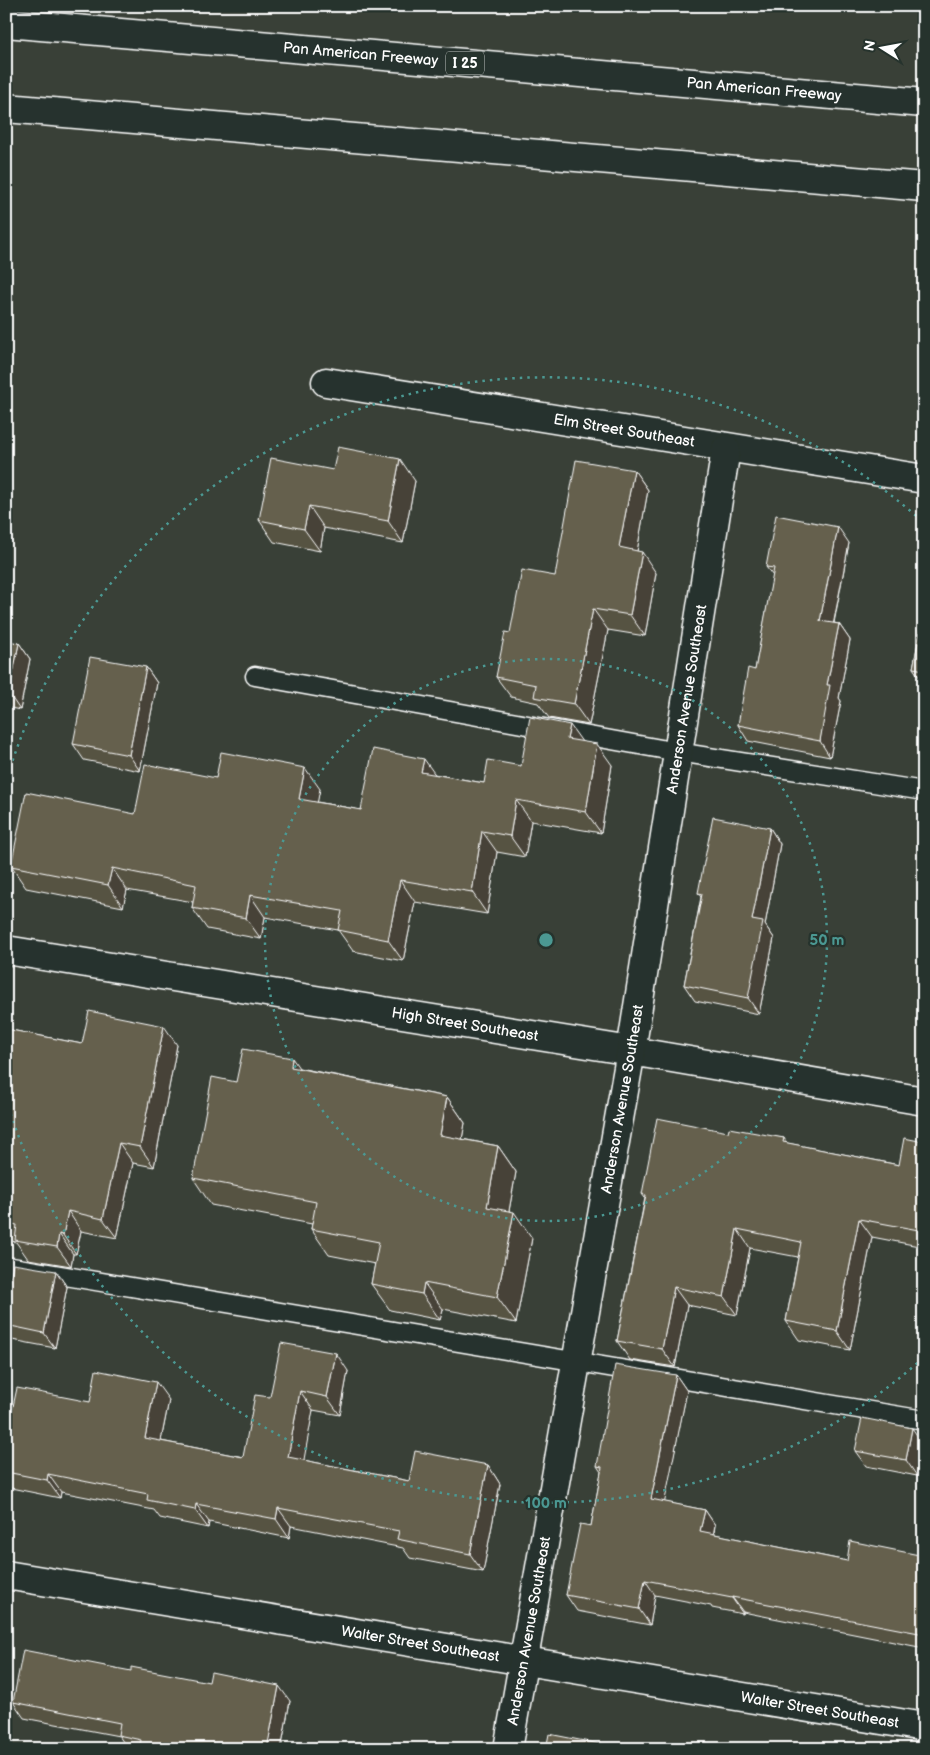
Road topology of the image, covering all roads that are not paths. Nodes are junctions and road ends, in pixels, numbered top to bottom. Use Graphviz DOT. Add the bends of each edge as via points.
graph roads {
  1 [pos="6,23"];
  2 [pos="924,103"];
  3 [pos="6,108"];
  4 [pos="924,187"];
  5 [pos="326,382"];
  6 [pos="726,449"];
  7 [pos="924,479"];
  8 [pos="255,676"];
  9 [pos="678,752"];
  10 [pos="924,791"];
  11 [pos="6,950"];
  12 [pos="631,1051"];
  13 [pos="924,1101"];
  14 [pos="6,1266"];
  15 [pos="576,1363"];
  16 [pos="924,1420"];
  17 [pos="6,1575"];
  18 [pos="524,1660"];
  19 [pos="924,1728"];
  20 [pos="508,1749"];
  1 -- 2 [label="main road, Pan American Freeway / I 25"];
  3 -- 4 [label="main road"];
  5 -- 6 [label="main road, Elm Street Southeast"];
  6 -- 7 [label="main road, Elm Street Southeast"];
  6 -- 9 [label="main road, Anderson Avenue Southeast"];
  8 -- 9 [label="lane"];
  9 -- 10 [label="lane"];
  9 -- 12 [label="main road, Anderson Avenue Southeast"];
  11 -- 12 [label="main road, High Street Southeast"];
  12 -- 13 [label="main road, High Street Southeast"];
  12 -- 15 [label="main road, Anderson Avenue Southeast"];
  14 -- 15 [label="lane"];
  15 -- 16 [label="lane"];
  15 -- 18 [label="main road, Anderson Avenue Southeast"];
  17 -- 18 [label="main road, Walter Street Southeast"];
  18 -- 19 [label="main road, Walter Street Southeast"];
  18 -- 20 [label="main road, Anderson Avenue Southeast"];
}
